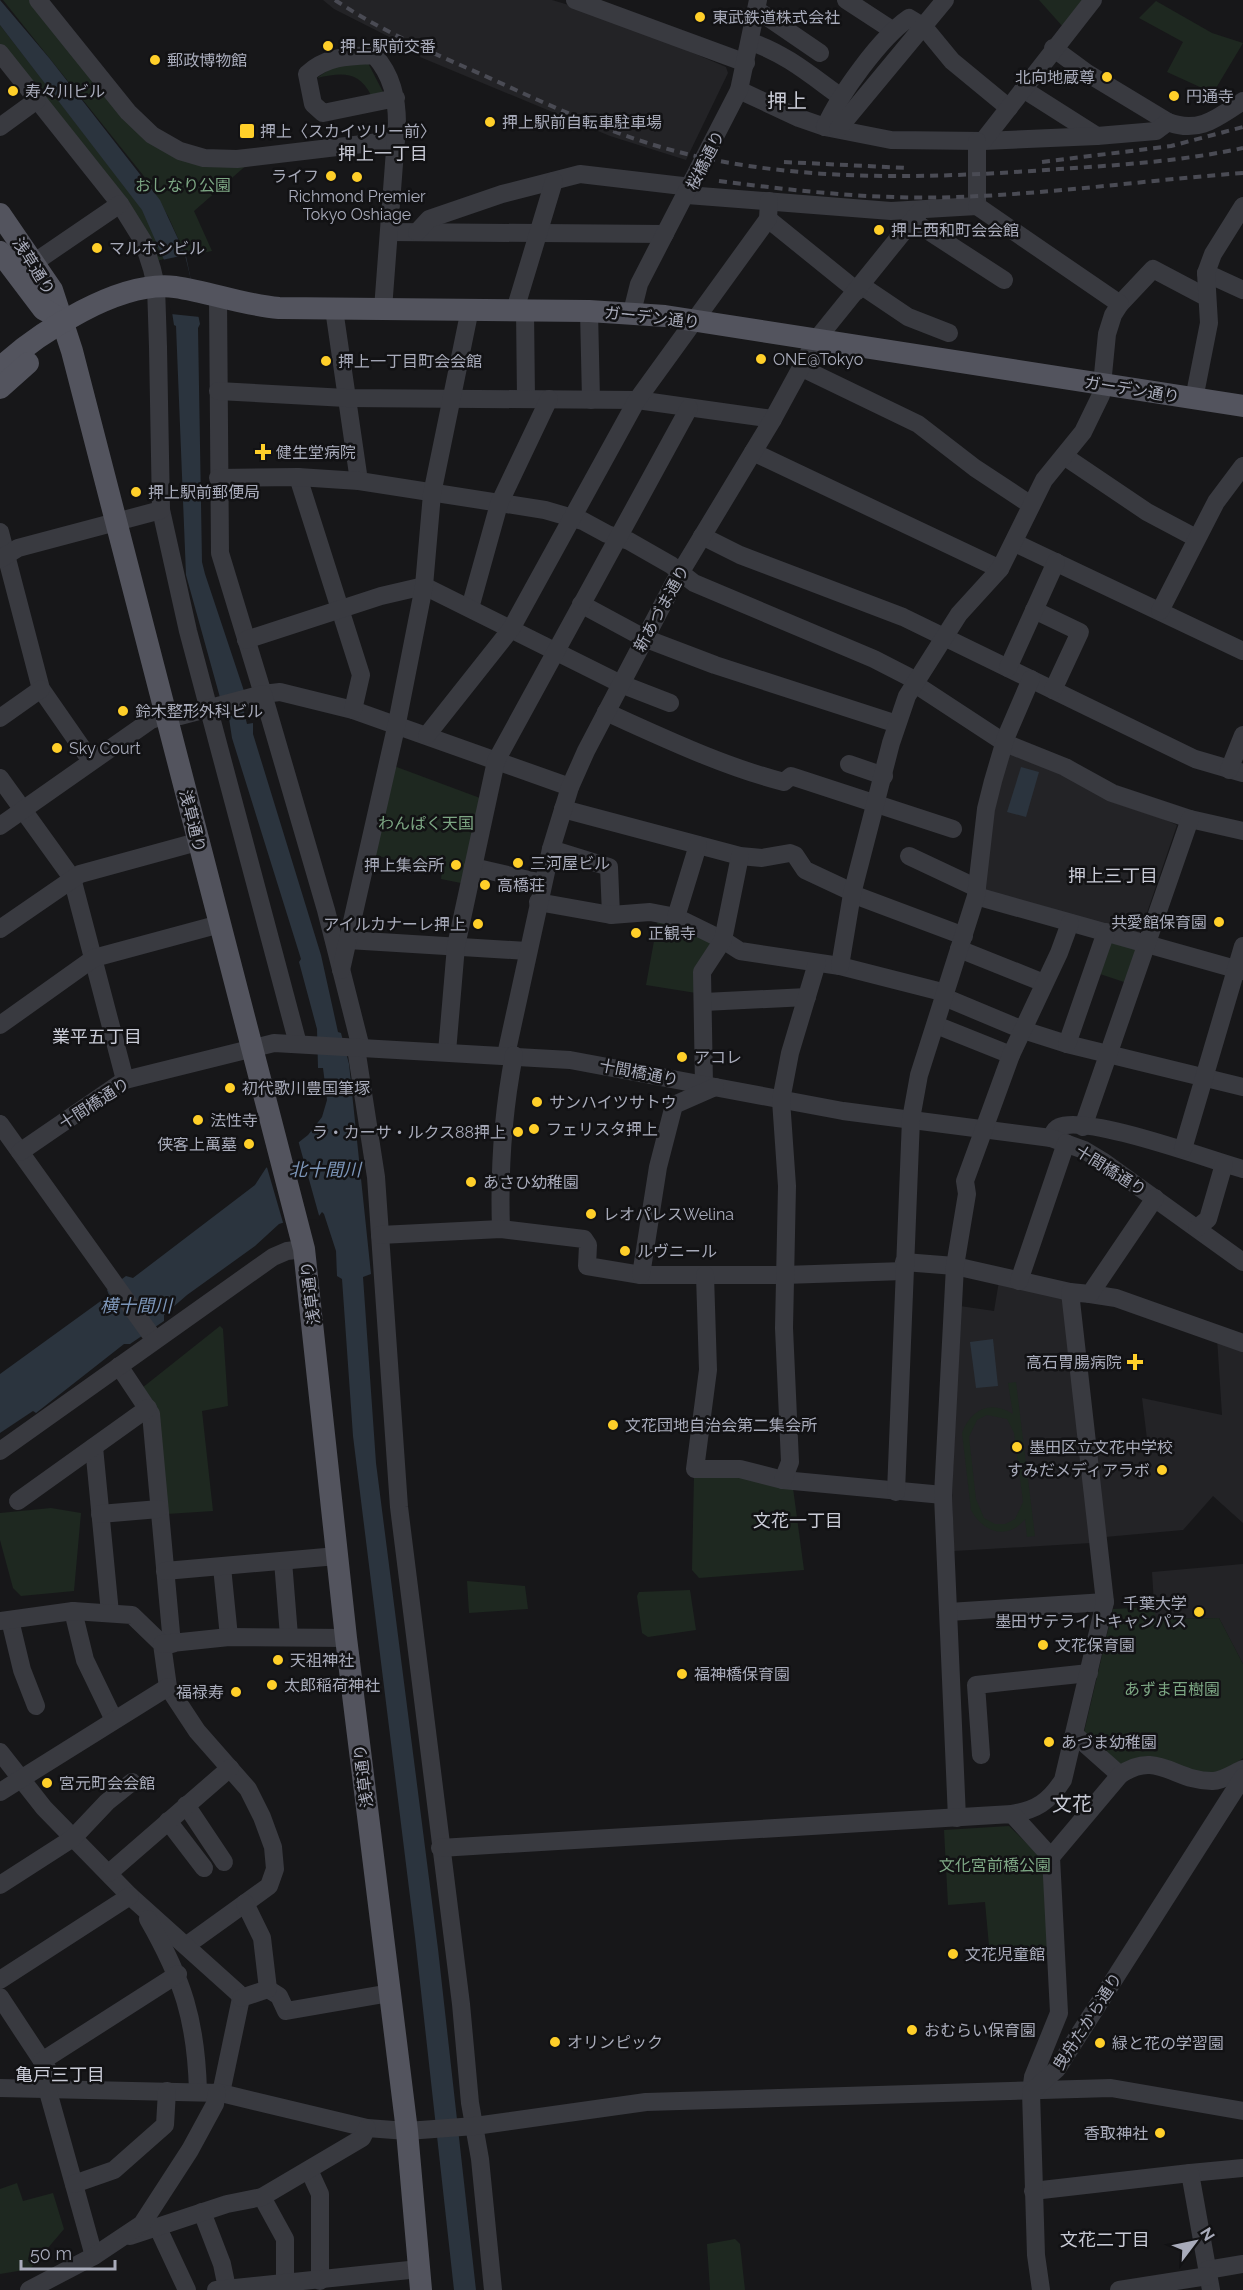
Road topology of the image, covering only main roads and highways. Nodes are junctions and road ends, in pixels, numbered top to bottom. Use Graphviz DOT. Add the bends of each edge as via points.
graph roads {
  1 [pos="0,214"];
  2 [pos="0,252"];
  3 [pos="63,320"];
  4 [pos="0,368"];
  5 [pos="0,388"];
  6 [pos="1243,406"];
  7 [pos="420,2280"];
  1 -- 3 [label="main road, 浅草通り" via="52,290"];
  2 -- 3 [label="main road, 浅草通り" via="43,309"];
  3 -- 4 [label="main road, ガーデン通り"];
  3 -- 5 [label="main road" via="39,352"];
  3 -- 6 [label="main road, ガーデン通り" via="135,291 159,286 270,308 632,312"];
  3 -- 7 [label="main road, 浅草通り" via="304,1249 390,1993 417,2131"];
}
